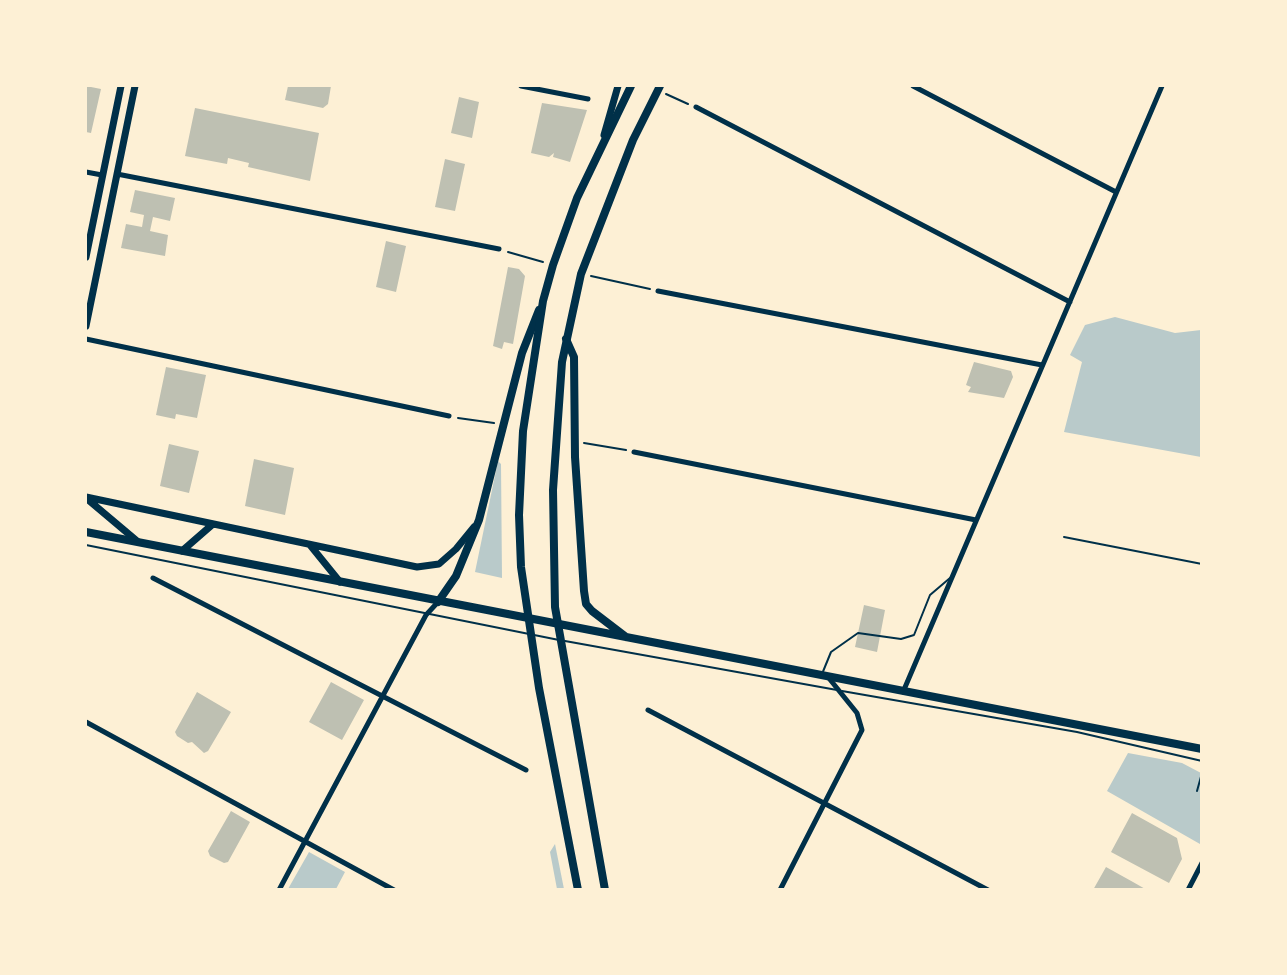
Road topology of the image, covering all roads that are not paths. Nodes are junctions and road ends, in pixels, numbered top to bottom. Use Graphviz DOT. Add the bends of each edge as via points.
graph roads {
  1 [pos="120,86"];
  2 [pos="135,86"];
  3 [pos="521,86"];
  4 [pos="618,86"];
  5 [pos="631,86"];
  6 [pos="913,86"];
  7 [pos="1152,86"];
  8 [pos="659,88"];
  9 [pos="1161,88"];
  10 [pos="588,99"];
  11 [pos="696,107"];
  12 [pos="603,140"];
  13 [pos="86,172"];
  14 [pos="117,174"];
  15 [pos="102,175"];
  16 [pos="1116,192"];
  17 [pos="499,249"];
  18 [pos="86,257"];
  19 [pos="658,291"];
  20 [pos="543,301"];
  21 [pos="1070,302"];
  22 [pos="86,326"];
  23 [pos="86,339"];
  24 [pos="566,339"];
  25 [pos="1042,365"];
  26 [pos="449,416"];
  27 [pos="634,452"];
  28 [pos="86,497"];
  29 [pos="479,520"];
  30 [pos="976,520"];
  31 [pos="213,524"];
  32 [pos="86,532"];
  33 [pos="1064,537"];
  34 [pos="139,542"];
  35 [pos="310,544"];
  36 [pos="86,545"];
  37 [pos="182,551"];
  38 [pos="1202,564"];
  39 [pos="952,576"];
  40 [pos="153,578"];
  41 [pos="340,582"];
  42 [pos="438,602"];
  43 [pos="426,615"];
  44 [pos="629,639"];
  45 [pos="825,677"];
  46 [pos="840,690"];
  47 [pos="903,692"];
  48 [pos="383,696"];
  49 [pos="648,710"];
  50 [pos="86,723"];
  51 [pos="1202,749"];
  52 [pos="1202,760"];
  53 [pos="526,770"];
  54 [pos="825,804"];
  55 [pos="305,841"];
  56 [pos="1202,863"];
  57 [pos="279,890"];
  58 [pos="394,890"];
  59 [pos="578,890"];
  60 [pos="605,890"];
  61 [pos="780,890"];
  62 [pos="988,890"];
  63 [pos="1188,890"];
  1 -- 15 [label="main road"];
  2 -- 14 [label="main road"];
  3 -- 10 [label="street"];
  4 -- 12 [label="main road"];
  5 -- 12 [label="main road"];
  6 -- 16 [label="street"];
  7 -- 9 [label="street"];
  8 -- 24 [label="main road" via="633,140 581,274"];
  9 -- 16 [label="street"];
  11 -- 21 [label="street"];
  12 -- 20 [label="main road" via="577,198"];
  13 -- 15 [label="street"];
  14 -- 17 [label="street"];
  14 -- 22 [label="main road"];
  15 -- 18 [label="main road"];
  16 -- 21 [label="street"];
  19 -- 25 [label="street"];
  20 -- 29 [label="main road" via="522,353"];
  20 -- 59 [label="main road" via="523,431 521,567 539,688"];
  21 -- 25 [label="street"];
  23 -- 26 [label="street"];
  24 -- 44 [label="main road" via="574,357 574,441 586,604"];
  24 -- 60 [label="main road" via="553,490 552,573 568,689"];
  25 -- 30 [label="street"];
  27 -- 30 [label="street"];
  28 -- 31 [label="main road"];
  28 -- 34 [label="main road"];
  29 -- 35 [label="main road" via="456,549 431,567"];
  29 -- 42 [label="main road" via="456,576"];
  30 -- 39 [label="street"];
  31 -- 35 [label="main road"];
  31 -- 37 [label="main road"];
  32 -- 34 [label="main road"];
  33 -- 38 [label="lane"];
  34 -- 37 [label="main road"];
  35 -- 41 [label="main road"];
  36 -- 43 [label="lane"];
  37 -- 41 [label="main road"];
  39 -- 45 [label="lane" via="930,595 914,635 901,639 858,633 831,652"];
  39 -- 47 [label="street"];
  40 -- 48 [label="street"];
  41 -- 42 [label="main road"];
  42 -- 43 [label="street"];
  42 -- 44 [label="main road"];
  43 -- 46 [label="lane"];
  43 -- 48 [label="street"];
  44 -- 45 [label="main road"];
  45 -- 46 [label="street"];
  45 -- 47 [label="main road"];
  46 -- 52 [label="lane" via="1077,732"];
  46 -- 54 [label="street" via="857,713 862,730"];
  47 -- 51 [label="main road"];
  48 -- 53 [label="street"];
  48 -- 55 [label="street"];
  49 -- 54 [label="street"];
  50 -- 55 [label="street"];
  54 -- 61 [label="street"];
  54 -- 62 [label="street"];
  55 -- 57 [label="street"];
  55 -- 58 [label="street"];
  56 -- 63 [label="street"];
}
